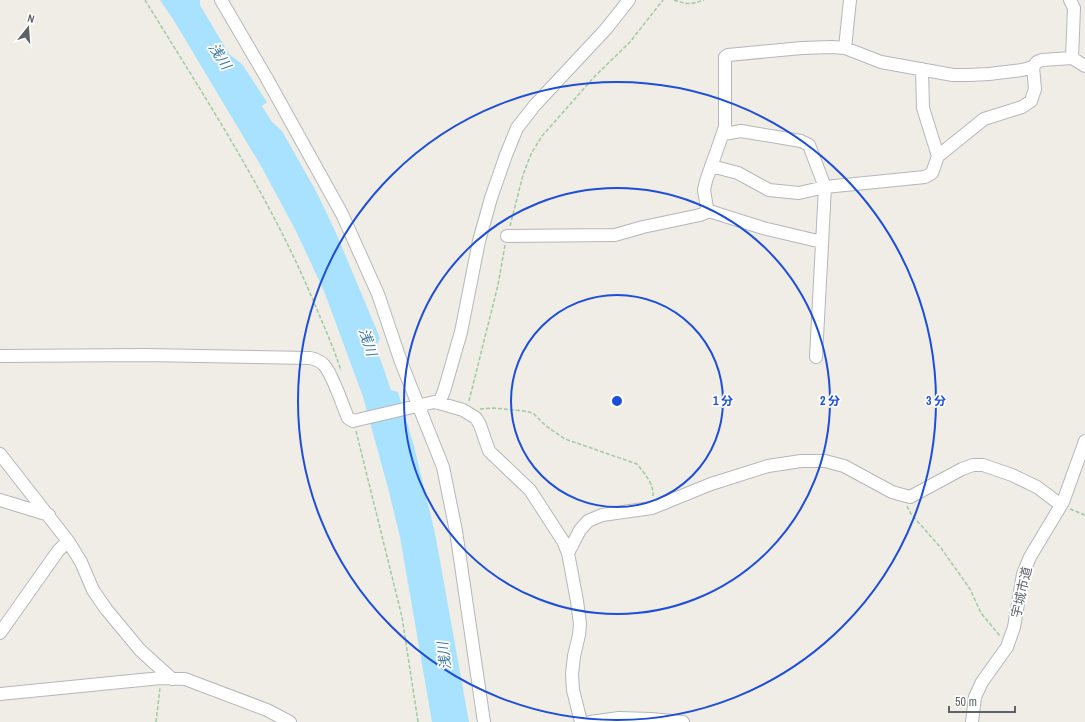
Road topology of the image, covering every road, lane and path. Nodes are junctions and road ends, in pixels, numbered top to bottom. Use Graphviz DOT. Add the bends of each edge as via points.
graph roads {
  1 [pos="222,0"];
  2 [pos="629,0"];
  3 [pos="663,0"];
  4 [pos="674,0"];
  5 [pos="704,0"];
  6 [pos="850,0"];
  7 [pos="1070,0"];
  8 [pos="845,48"];
  9 [pos="1072,58"];
  10 [pos="1085,66"];
  11 [pos="1033,67"];
  12 [pos="922,69"];
  13 [pos="724,134"];
  14 [pos="938,156"];
  15 [pos="711,166"];
  16 [pos="824,187"];
  17 [pos="706,210"];
  18 [pos="507,236"];
  19 [pos="822,242"];
  20 [pos="0,356"];
  21 [pos="816,357"];
  22 [pos="439,403"];
  23 [pos="416,407"];
  24 [pos="468,413"];
  25 [pos="1085,441"];
  26 [pos="0,454"];
  27 [pos="910,497"];
  28 [pos="0,500"];
  29 [pos="1061,505"];
  30 [pos="652,508"];
  31 [pos="49,515"];
  32 [pos="1085,515"];
  33 [pos="68,541"];
  34 [pos="568,553"];
  35 [pos="0,633"];
  36 [pos="1007,647"];
  37 [pos="166,678"];
  38 [pos="0,694"];
  39 [pos="156,722"];
  40 [pos="290,722"];
  41 [pos="484,722"];
  42 [pos="581,722"];
  43 [pos="590,722"];
  44 [pos="683,722"];
  45 [pos="972,722"];
  1 -- 23 [label="street" via="342,214 378,294"];
  2 -- 22 [label="street" via="517,128 491,198 479,241 461,332"];
  3 -- 18 [label="path" via="630,42 595,76 542,136 531,154 523,175"];
  4 -- 5 [label="path" via="692,4"];
  6 -- 8 [label="street"];
  7 -- 9 [label="street" via="1074,8"];
  8 -- 12 [label="street" via="881,62"];
  8 -- 13 [label="street" via="802,48 725,57"];
  9 -- 10 [label="street"];
  9 -- 11 [label="street" via="1042,60"];
  11 -- 12 [label="street" via="969,75 953,75"];
  11 -- 14 [label="street" via="1035,89 1031,101 984,118"];
  12 -- 14 [label="street" via="923,108"];
  13 -- 15 [label="street"];
  13 -- 16 [label="street" via="742,131 801,141 809,145"];
  14 -- 16 [label="street" via="932,173 925,177"];
  15 -- 16 [label="street" via="738,173 769,190 799,193"];
  15 -- 17 [label="street" via="704,190"];
  16 -- 19 [label="street"];
  17 -- 18 [label="street" via="700,215 615,235"];
  17 -- 19 [label="street" via="763,228"];
  18 -- 24 [label="path"];
  19 -- 21 [label="street"];
  20 -- 23 [label="street" via="310,358 325,366 348,418 353,420"];
  22 -- 23 [label="street"];
  22 -- 24 [label="street"];
  23 -- 41 [label="street" via="443,467 456,531"];
  24 -- 30 [label="path" via="482,408 494,408 533,413 565,439 637,464 654,489"];
  24 -- 34 [label="street" via="476,418 480,425 489,451 530,490"];
  25 -- 29 [label="street, 宇城市道"];
  26 -- 31 [label="street"];
  27 -- 29 [label="street" via="962,469 983,465 1037,487"];
  27 -- 30 [label="street" via="892,492 844,466 825,461 801,460 768,466 711,484"];
  27 -- 36 [label="path" via="907,507 911,514 941,548 970,590 981,613"];
  28 -- 31 [label="street"];
  29 -- 32 [label="path"];
  29 -- 36 [label="street, 宇城市道" via="1030,557 1023,574 1014,627"];
  30 -- 34 [label="street" via="602,516 588,521 580,530"];
  31 -- 33 [label="street"];
  33 -- 35 [label="street" via="58,551"];
  33 -- 37 [label="street" via="81,562 93,590 106,609"];
  34 -- 42 [label="street" via="580,624 572,674"];
  36 -- 45 [label="street, 宇城市道" via="982,682 975,697"];
  37 -- 38 [label="street"];
  37 -- 39 [label="path"];
  37 -- 40 [label="street" via="185,679 267,710"];
  43 -- 44 [label="street" via="618,718"];
}
